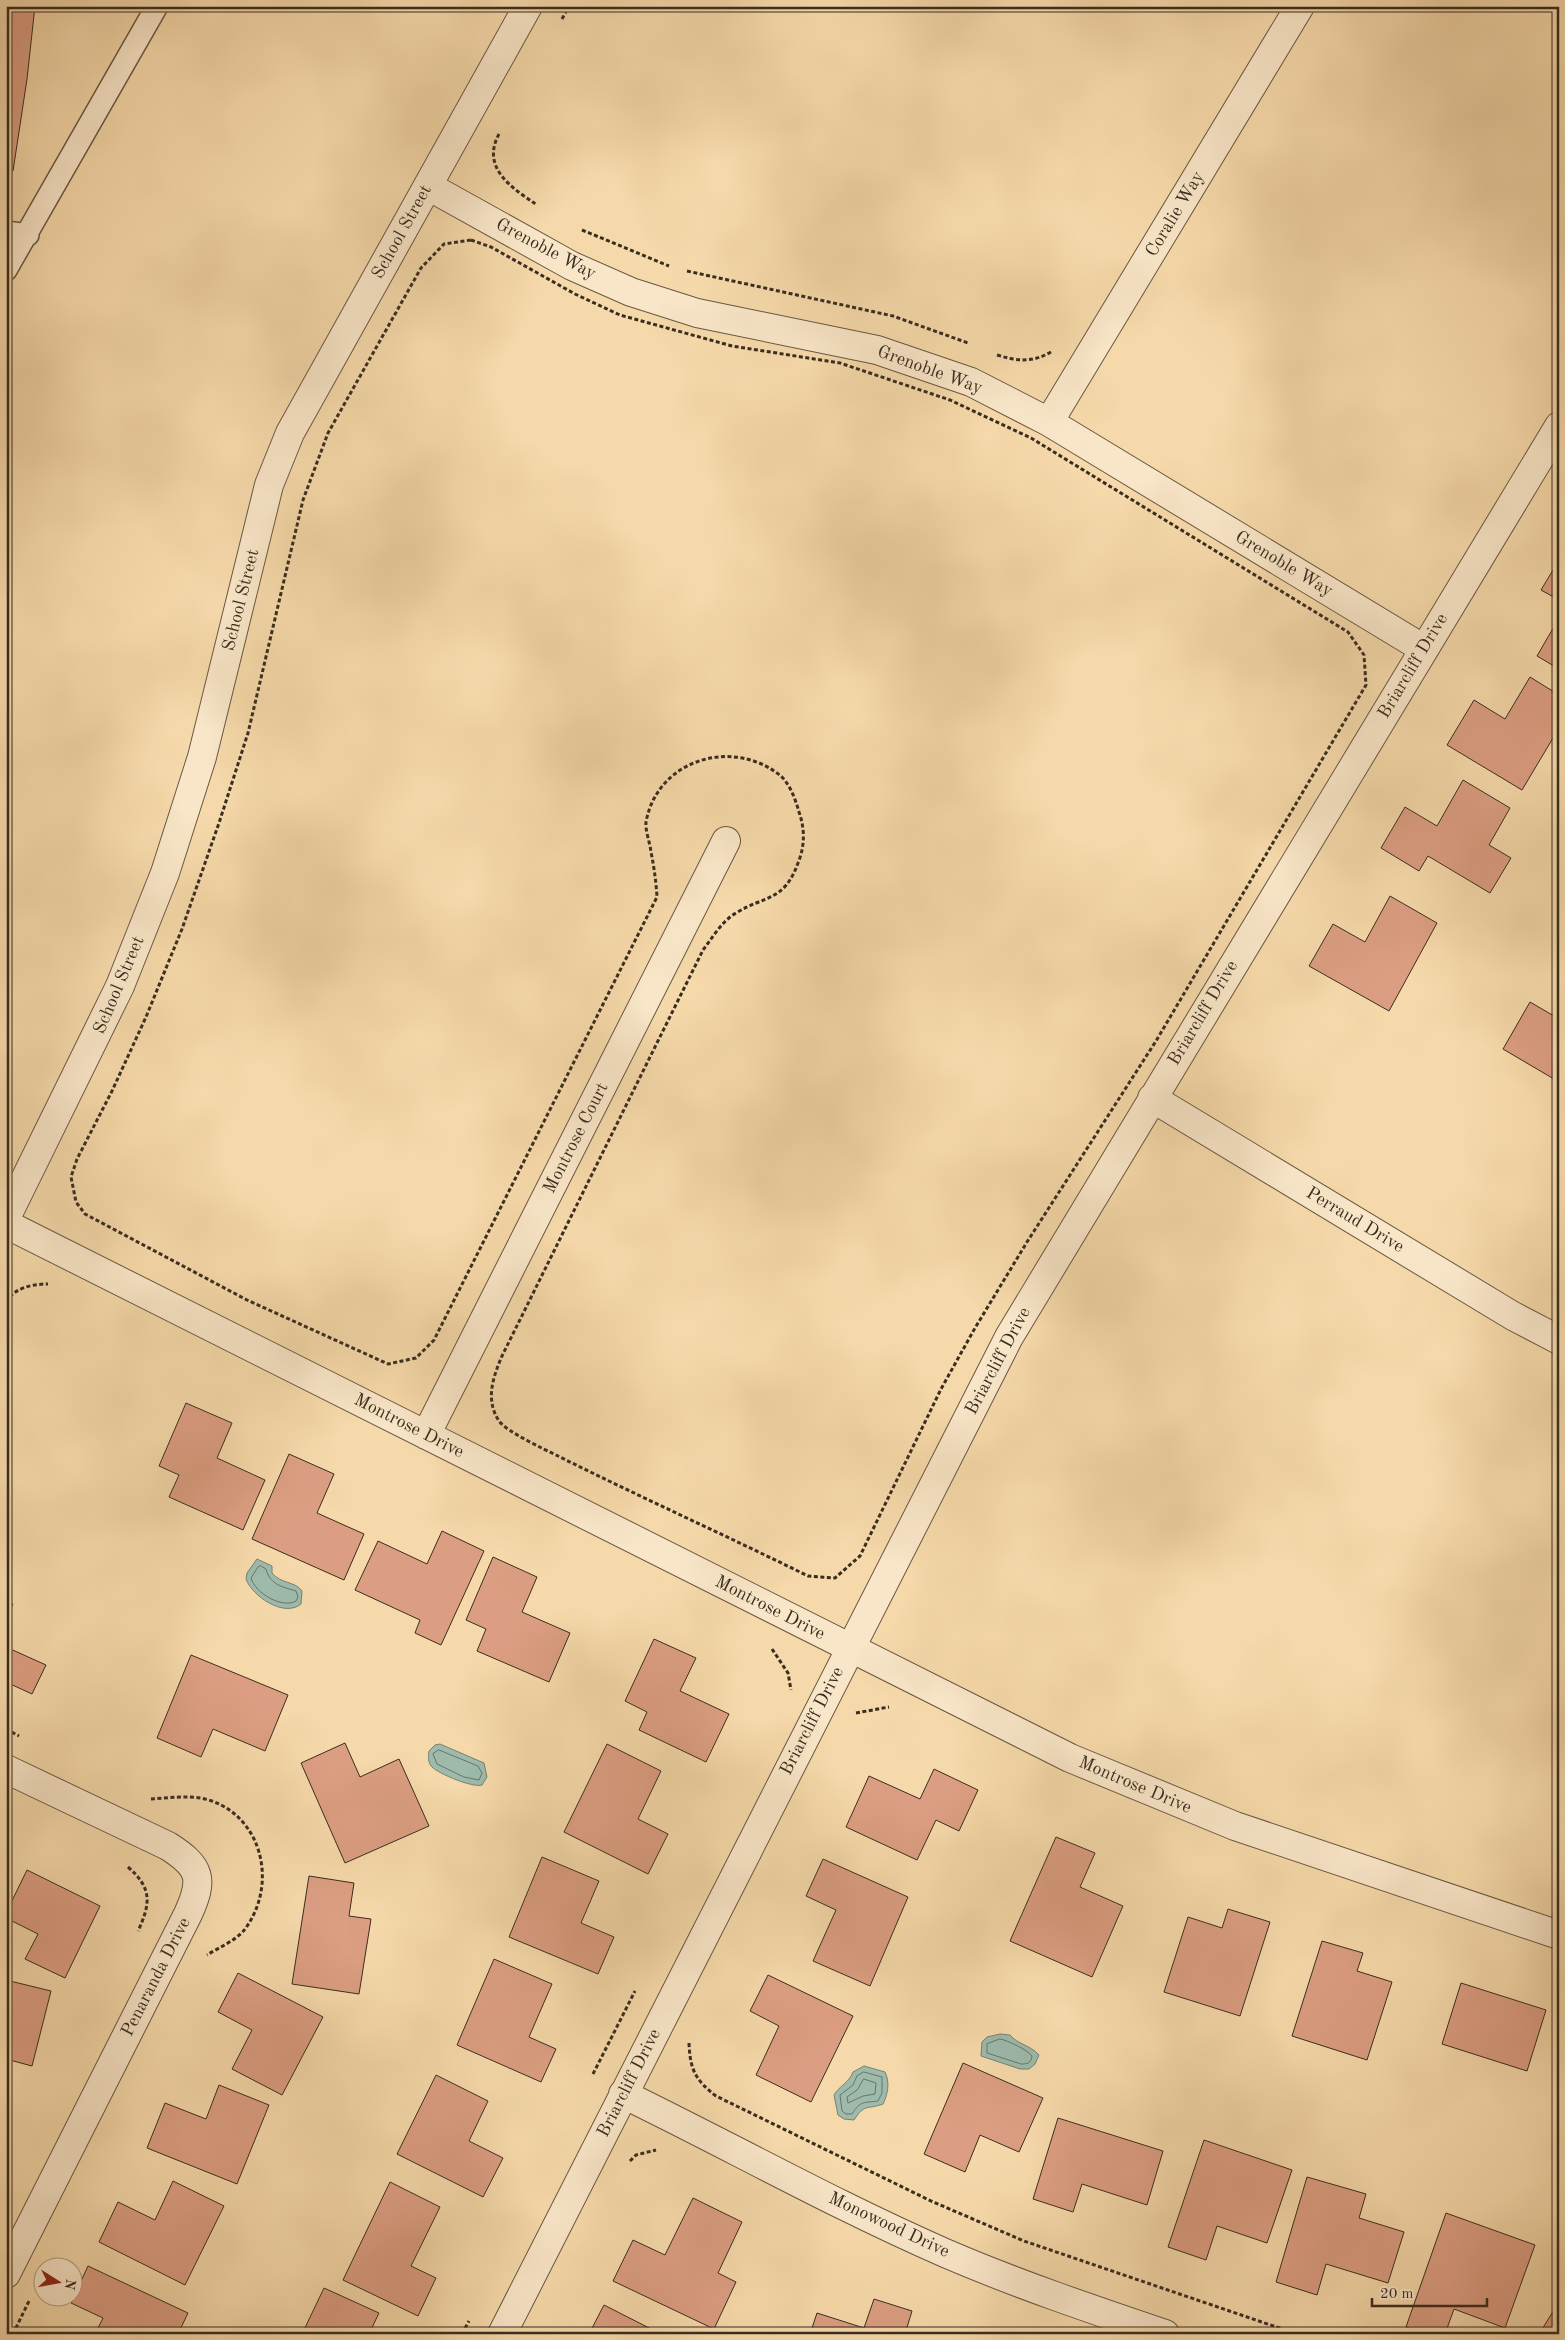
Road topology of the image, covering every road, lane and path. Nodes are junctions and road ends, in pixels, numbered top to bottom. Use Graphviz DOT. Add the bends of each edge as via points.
graph roads {
  1 [pos="157,6"];
  2 [pos="528,6"];
  3 [pos="568,6"];
  4 [pos="1300,6"];
  5 [pos="559,24"];
  6 [pos="502,128"];
  7 [pos="428,186"];
  8 [pos="542,208"];
  9 [pos="574,226"];
  10 [pos="6,232"];
  11 [pos="28,235"];
  12 [pos="677,269"];
  13 [pos="6,270"];
  14 [pos="686,271"];
  15 [pos="972,344"];
  16 [pos="1055,348"];
  17 [pos="988,352"];
  18 [pos="1049,422"];
  19 [pos="1559,426"];
  20 [pos="1424,648"];
  21 [pos="726,841"];
  22 [pos="1152,1098"];
  23 [pos="6,1218"];
  24 [pos="6,1224"];
  25 [pos="51,1284"];
  26 [pos="6,1302"];
  27 [pos="1559,1340"];
  28 [pos="426,1435"];
  29 [pos="850,1648"];
  30 [pos="881,1707"];
  31 [pos="849,1715"];
  32 [pos="6,1769"];
  33 [pos="126,1865"];
  34 [pos="1559,1935"];
  35 [pos="135,1938"];
  36 [pos="689,2034"];
  37 [pos="623,2094"];
  38 [pos="658,2149"];
  39 [pos="626,2165"];
  40 [pos="6,2274"];
  41 [pos="32,2295"];
  42 [pos="13,2334"];
  43 [pos="502,2334"];
  44 [pos="1165,2334"];
  45 [pos="1297,2334"];
  1 -- 11 [label="lane"];
  2 -- 7 [label="street, School Street"];
  3 -- 5 [label="path"];
  4 -- 18 [label="street, Coralie Way"];
  6 -- 8 [label="path" via="494,153 497,171 506,184"];
  7 -- 18 [label="street, Grenoble Way" via="572,266 631,292 697,313 877,350 971,382"];
  7 -- 23 [label="street, School Street" via="290,433 269,485 202,757 165,874 120,986"];
  9 -- 12 [label="path"];
  10 -- 11 [label="lane"];
  11 -- 13 [label="lane"];
  14 -- 15 [label="path" via="893,316"];
  16 -- 17 [label="path" via="1034,360 1015,360"];
  18 -- 20 [label="street, Grenoble Way"];
  19 -- 20 [label="street, Briarcliff Drive"];
  20 -- 22 [label="street, Briarcliff Drive"];
  21 -- 28 [label="street, Montrose Court"];
  22 -- 27 [label="street, Perraud Drive" via="1513,1316"];
  22 -- 29 [label="street, Briarcliff Drive" via="1009,1337"];
  24 -- 28 [label="street, Montrose Drive"];
  25 -- 26 [label="path" via="29,1286 12,1293"];
  28 -- 29 [label="street, Montrose Drive"];
  29 -- 34 [label="street, Montrose Drive" via="1070,1758 1234,1826"];
  29 -- 37 [label="street, Briarcliff Drive"];
  30 -- 31 [label="path"];
  32 -- 40 [label="street, Penaranda Drive" via="168,1846 192,1864 198,1879 188,1914"];
  33 -- 35 [label="path" via="147,1888 146,1909"];
  36 -- 45 [label="path" via="689,2064 701,2085 716,2096 931,2201 1024,2241"];
  37 -- 43 [label="street, Briarcliff Drive"];
  37 -- 44 [label="street, Monowood Drive" via="944,2252 1067,2302"];
  38 -- 39 [label="path" via="636,2155"];
  41 -- 42 [label="path"];
}
